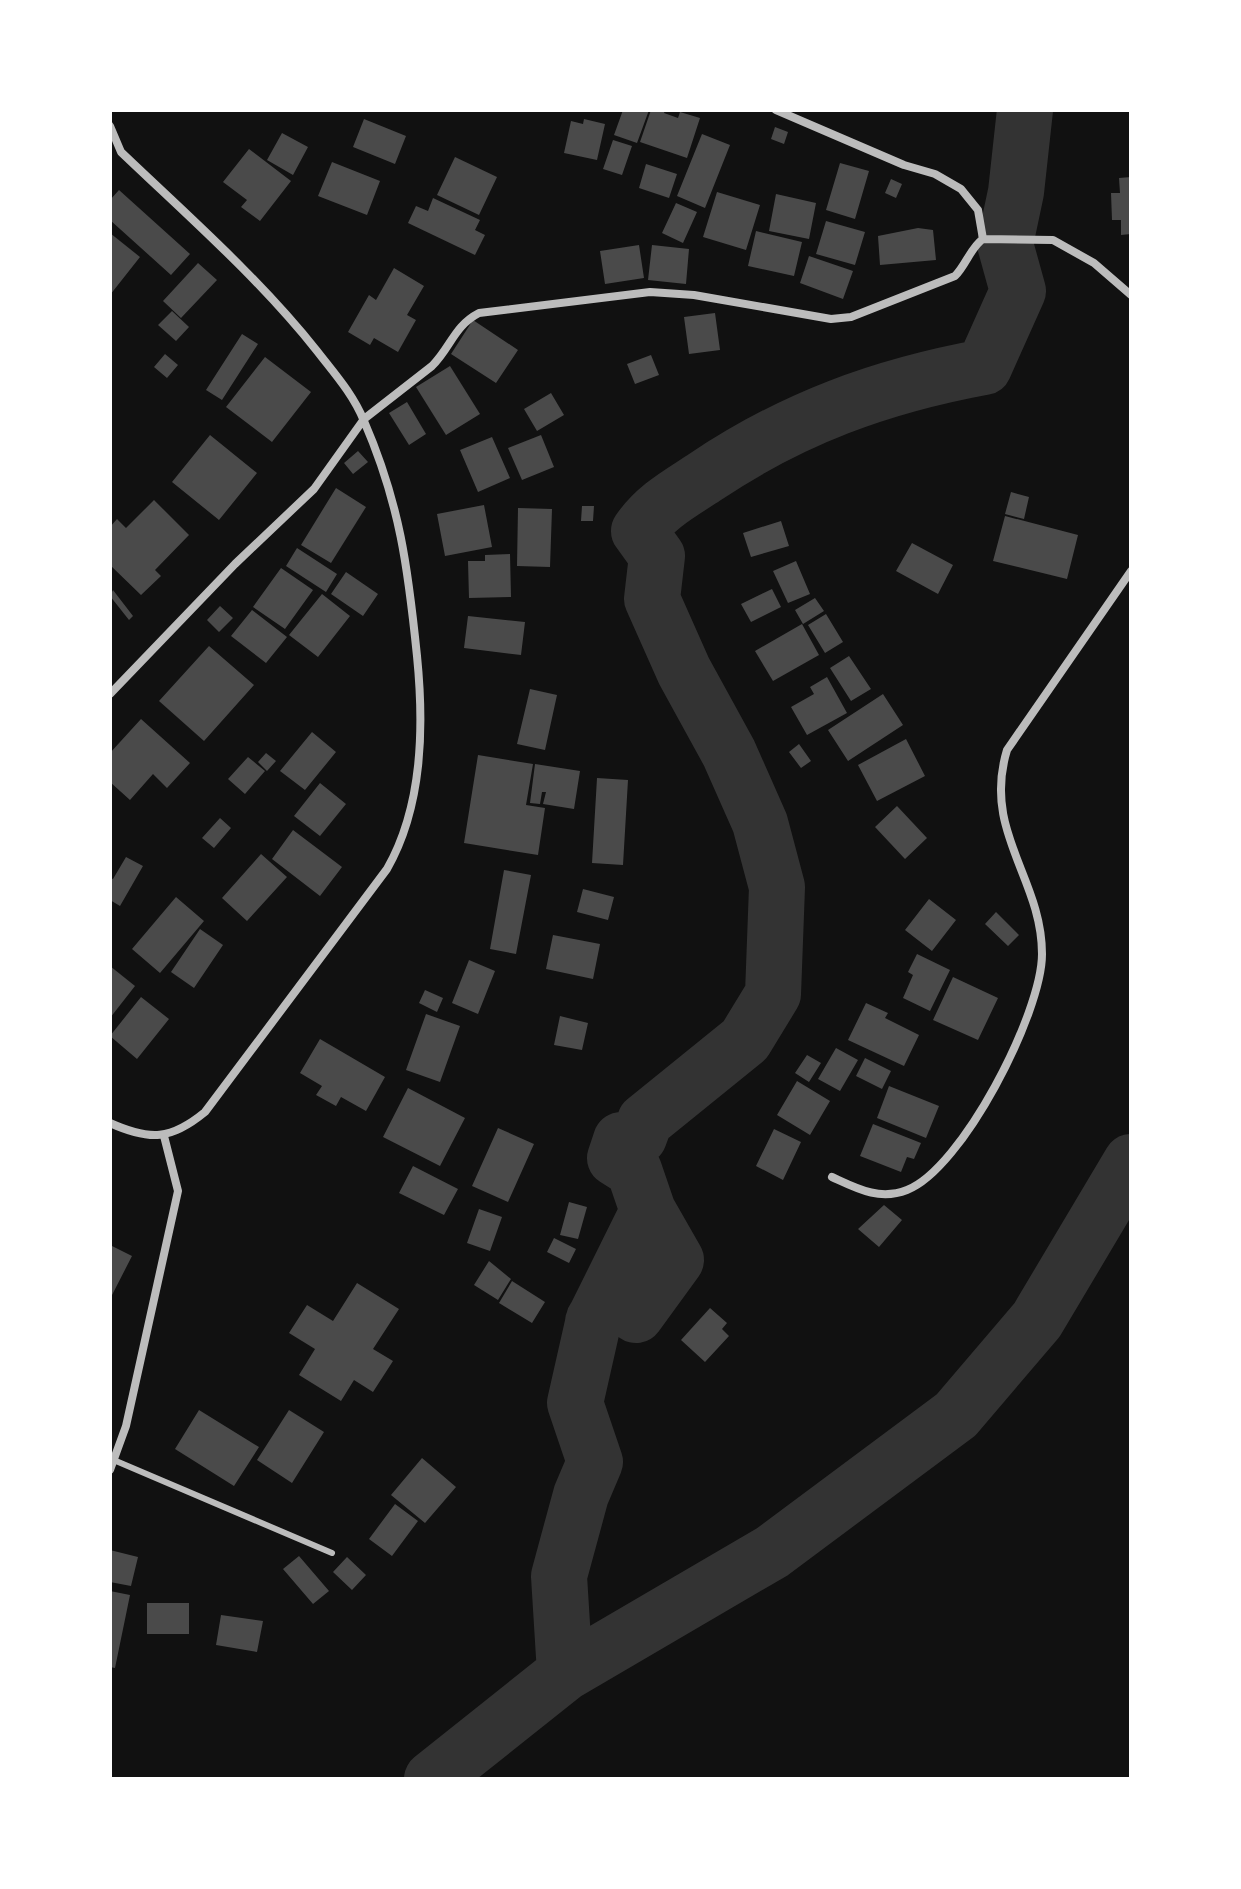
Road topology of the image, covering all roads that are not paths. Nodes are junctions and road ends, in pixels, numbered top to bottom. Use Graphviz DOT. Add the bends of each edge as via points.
graph roads {
  1 [pos="776,110"];
  2 [pos="110,126"];
  3 [pos="988,239"];
  4 [pos="1131,295"];
  5 [pos="364,419"];
  6 [pos="1131,571"];
  7 [pos="110,694"];
  8 [pos="110,1123"];
  9 [pos="164,1136"];
  10 [pos="832,1177"];
  11 [pos="116,1461"];
  12 [pos="110,1470"];
  13 [pos="332,1553"];
  1 -- 3 [label="street" via="961,189 978,210"];
  2 -- 5 [label="street" via="121,152 294,322"];
  3 -- 4 [label="street" via="1053,240 1094,263"];
  3 -- 5 [label="street" via="976,244 955,276 851,317 831,319 650,292 479,313 458,327 432,366"];
  5 -- 7 [label="street" via="314,489"];
  5 -- 9 [label="street" via="406,551 421,701 419,757 408,821 387,869 205,1112 185,1129"];
  6 -- 10 [label="street" via="1007,750 999,777 999,808 1039,924 1042,956 1023,1033 980,1115 909,1190 885,1196"];
  8 -- 9 [label="street" via="138,1135"];
  9 -- 11 [label="street" via="178,1191"];
  11 -- 12 [label="street"];
  11 -- 13 [label="lane"];
}
